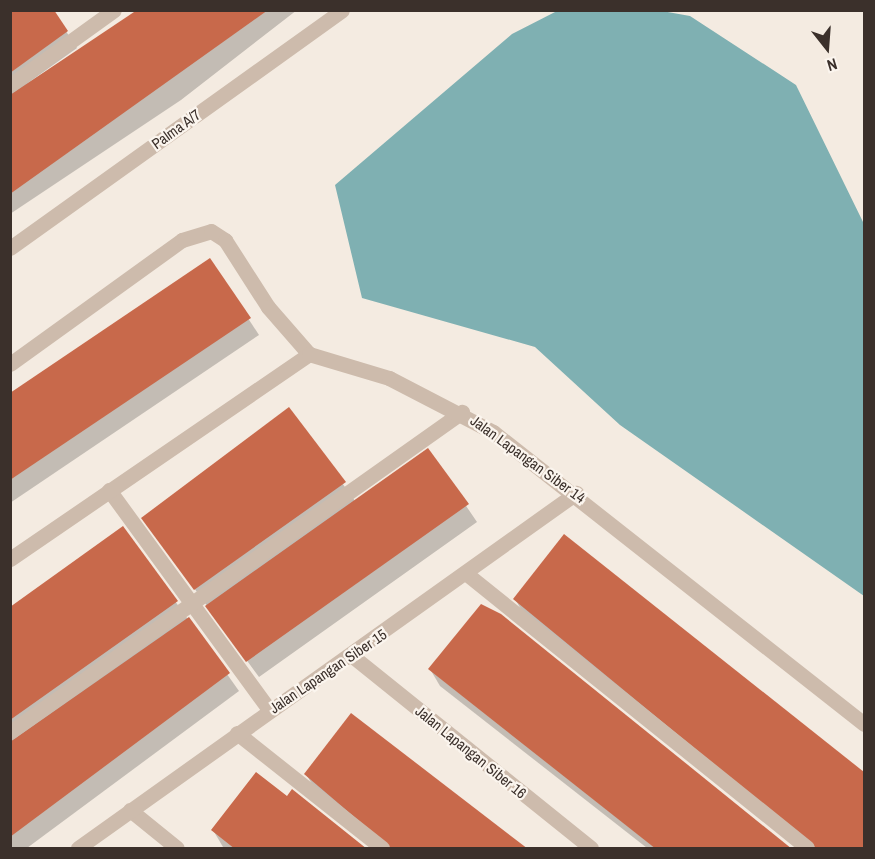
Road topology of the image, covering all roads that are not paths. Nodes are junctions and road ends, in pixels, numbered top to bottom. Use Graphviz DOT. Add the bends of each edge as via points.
graph roads {
  1 [pos="114,10"];
  2 [pos="342,10"];
  3 [pos="10,86"];
  4 [pos="10,248"];
  5 [pos="309,354"];
  6 [pos="10,363"];
  7 [pos="462,412"];
  8 [pos="109,490"];
  9 [pos="576,493"];
  10 [pos="10,560"];
  11 [pos="468,575"];
  12 [pos="191,599"];
  13 [pos="351,655"];
  14 [pos="270,711"];
  15 [pos="864,724"];
  16 [pos="10,732"];
  17 [pos="237,733"];
  18 [pos="130,810"];
  19 [pos="78,849"];
  20 [pos="177,849"];
  21 [pos="382,849"];
  22 [pos="591,849"];
  23 [pos="807,849"];
  1 -- 3 [label="street"];
  2 -- 4 [label="street, Palma A/7"];
  5 -- 6 [label="street" via="268,307 225,240 211,231 182,240"];
  5 -- 7 [label="street, Jalan Lapangan Siber 14" via="389,378"];
  5 -- 8 [label="street"];
  7 -- 9 [label="street, Jalan Lapangan Siber 14"];
  7 -- 12 [label="street"];
  8 -- 10 [label="street"];
  8 -- 12 [label="street"];
  9 -- 11 [label="street, Jalan Lapangan Siber 15"];
  9 -- 15 [label="street, Jalan Lapangan Siber 14"];
  11 -- 13 [label="street, Jalan Lapangan Siber 15"];
  11 -- 23 [label="street"];
  12 -- 14 [label="street"];
  12 -- 16 [label="street"];
  13 -- 14 [label="street, Jalan Lapangan Siber 15"];
  13 -- 22 [label="street, Jalan Lapangan Siber 16"];
  14 -- 17 [label="street, Jalan Lapangan Siber 15"];
  17 -- 18 [label="street, Jalan Lapangan Siber 15"];
  17 -- 21 [label="street"];
  18 -- 19 [label="street, Jalan Lapangan Siber 15"];
  18 -- 20 [label="street"];
}
